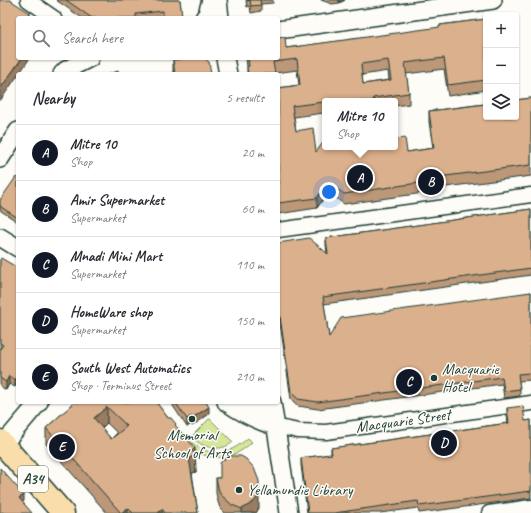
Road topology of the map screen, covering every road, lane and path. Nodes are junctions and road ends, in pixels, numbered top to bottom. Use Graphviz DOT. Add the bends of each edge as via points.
graph roads {
  1 [pos="28,0"];
  2 [pos="211,0"];
  3 [pos="218,0"];
  4 [pos="493,0"];
  5 [pos="51,16"];
  6 [pos="206,16"];
  7 [pos="220,16"];
  8 [pos="280,30"];
  9 [pos="86,60"];
  10 [pos="225,60"];
  11 [pos="64,72"];
  12 [pos="228,72"];
  13 [pos="16,139"];
  14 [pos="0,159"];
  15 [pos="531,195"];
  16 [pos="280,230"];
  17 [pos="0,237"];
  18 [pos="16,247"];
  19 [pos="531,403"];
  20 [pos="37,404"];
  21 [pos="229,404"];
  22 [pos="254,404"];
  23 [pos="272,404"];
  24 [pos="276,426"];
  25 [pos="1,444"];
  26 [pos="531,507"];
  27 [pos="63,513"];
  28 [pos="289,513"];
  29 [pos="489,513"];
  1 -- 5 [label="street"];
  2 -- 6 [label="street"];
  3 -- 7 [label="street"];
  4 -- 8 [label="street"];
  9 -- 11 [label="street"];
  10 -- 12 [label="street"];
  13 -- 14 [label="street"];
  15 -- 16 [label="street"];
  17 -- 18 [label="street"];
  19 -- 24 [label="street, Macquarie Street" via="326,432 298,432"];
  20 -- 25 [label="street"];
  21 -- 24 [label="street, Macquarie Street" via="248,416"];
  22 -- 24 [label="street, Macquarie Street"];
  23 -- 24 [label="street"];
  24 -- 28 [label="street"];
  25 -- 27 [label="highway, A34"];
  26 -- 29 [label="street"];
}
